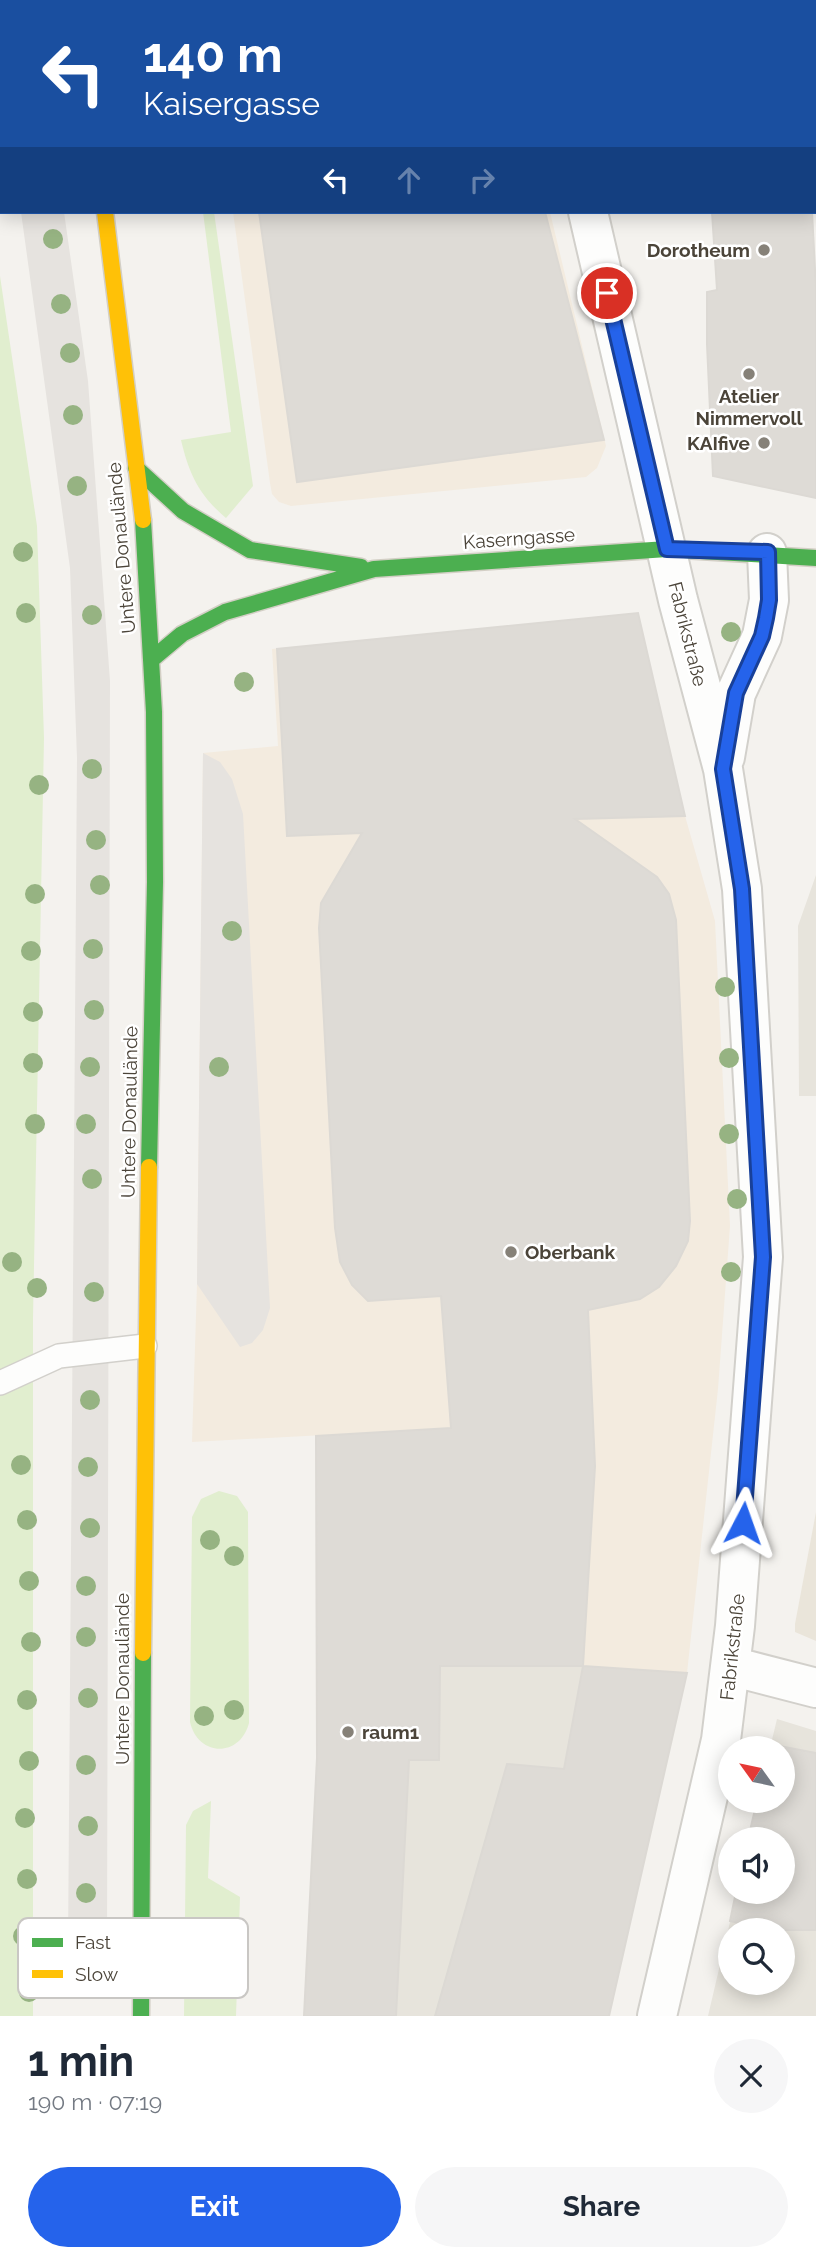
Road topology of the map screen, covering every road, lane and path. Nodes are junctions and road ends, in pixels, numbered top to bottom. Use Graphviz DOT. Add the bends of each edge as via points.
graph roads {
  1 [pos="105,214"];
  2 [pos="588,214"];
  3 [pos="136,468"];
  4 [pos="667,549"];
  5 [pos="768,552"];
  6 [pos="816,558"];
  7 [pos="374,569"];
  8 [pos="151,660"];
  9 [pos="723,769"];
  10 [pos="145,1346"];
  11 [pos="0,1382"];
  12 [pos="731,1666"];
  13 [pos="816,1688"];
  14 [pos="142,1918"];
  15 [pos="141,1998"];
  16 [pos="141,2016"];
  17 [pos="657,2016"];
  1 -- 3 [label="main road, Untere Donaulände"];
  2 -- 4 [label="street, Fabrikstraße"];
  3 -- 7 [label="main road, Kaserngasse" via="183,512 250,550"];
  3 -- 8 [label="main road, Untere Donaulände" via="144,525"];
  4 -- 5 [label="main road, Kaserngasse"];
  4 -- 7 [label="main road, Kaserngasse"];
  4 -- 9 [label="street, Fabrikstraße"];
  5 -- 6 [label="main road, Kaserngasse"];
  5 -- 9 [label="street, Fabrikstraße" via="765,624 736,693"];
  7 -- 8 [label="main road, Kaserngasse" via="225,612 182,634"];
  8 -- 10 [label="main road, Untere Donaulände" via="155,882"];
  9 -- 12 [label="street, Fabrikstraße" via="742,889 763,1257"];
  10 -- 11 [label="lane" via="59,1356"];
  10 -- 14 [label="main road, Untere Donaulände"];
  12 -- 13 [label="street"];
  12 -- 17 [label="street, Fabrikstraße" via="721,1740"];
  15 -- 16 [label="main road, Untere Donaulände"];
}
